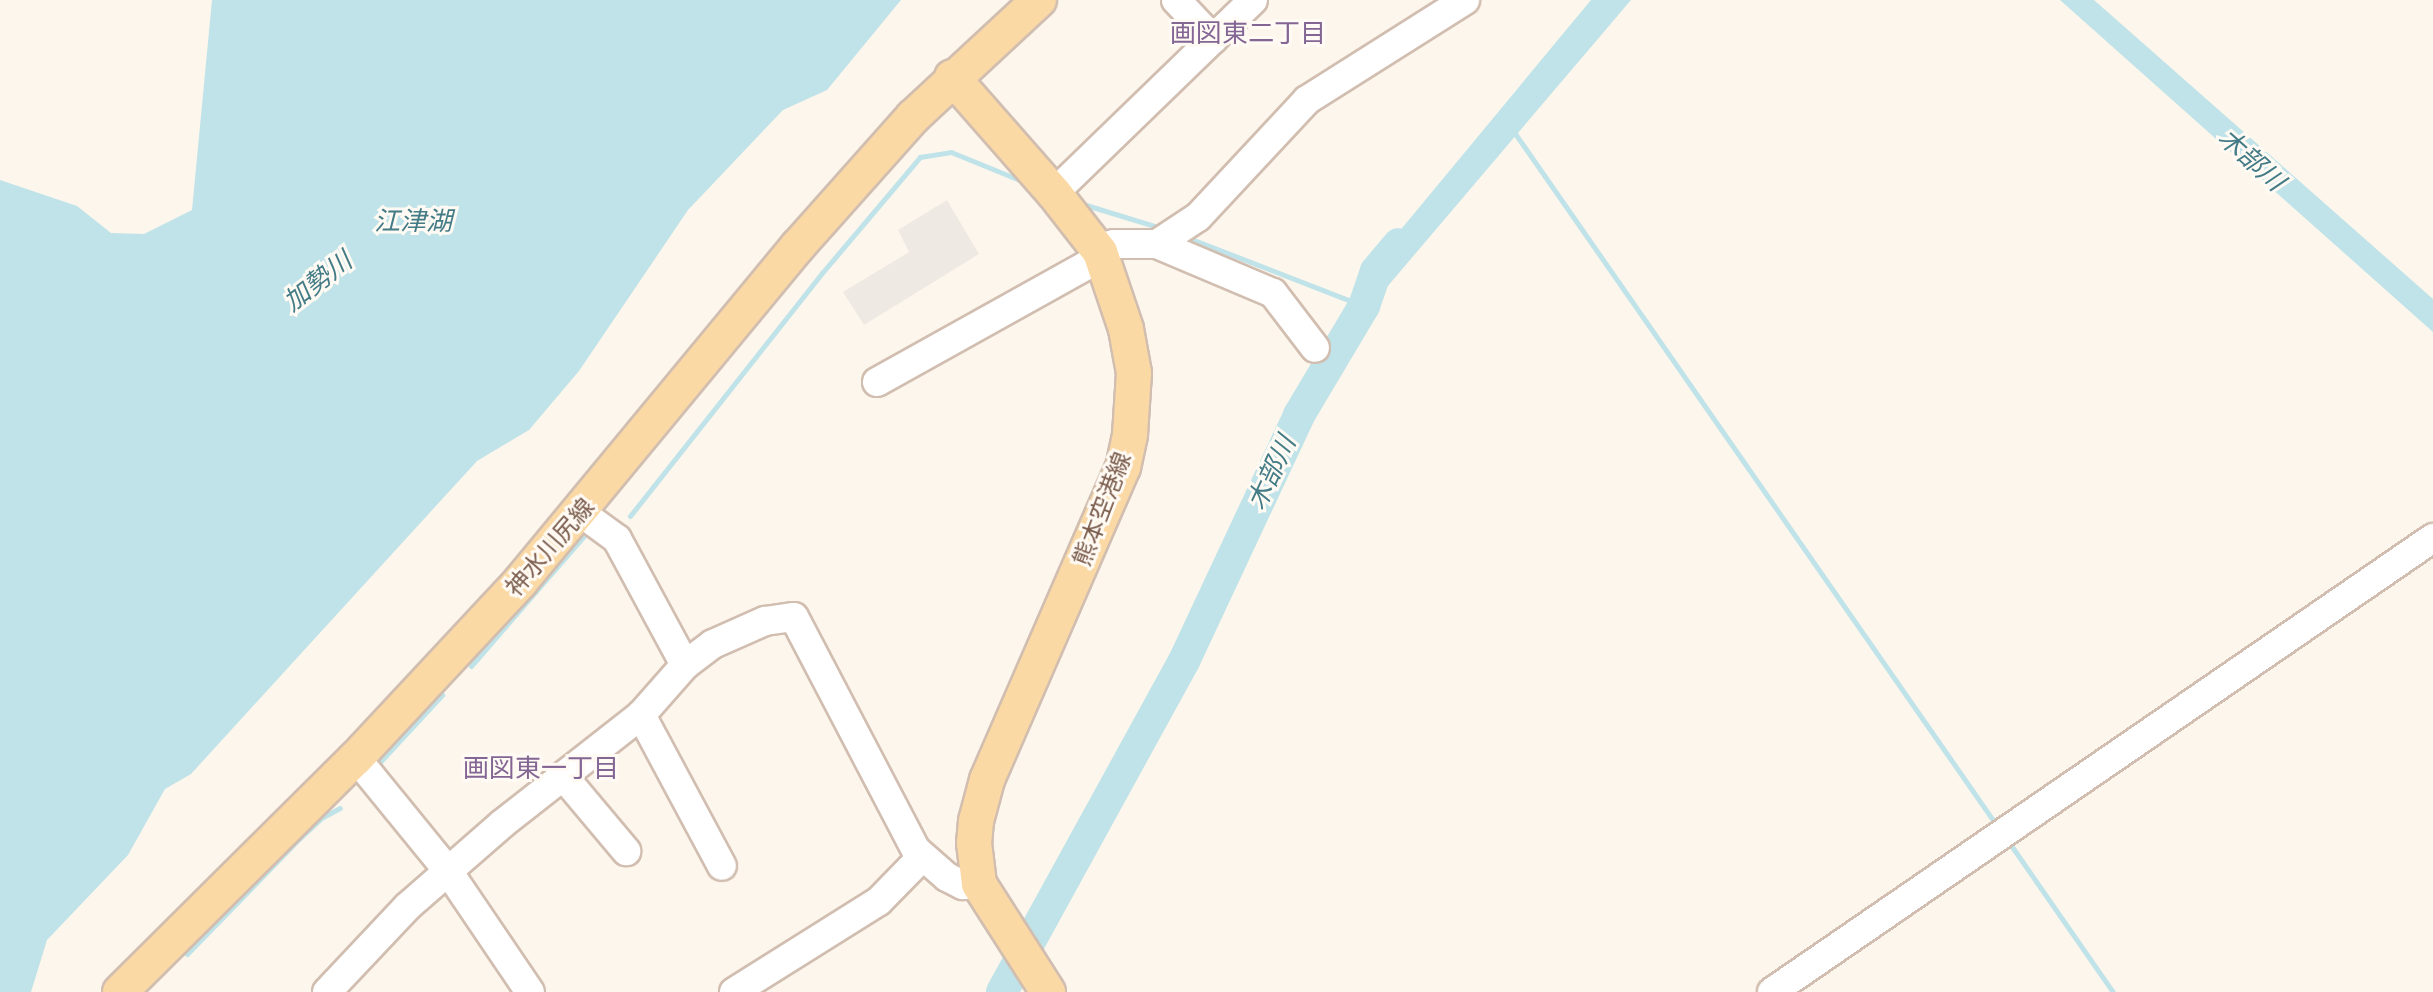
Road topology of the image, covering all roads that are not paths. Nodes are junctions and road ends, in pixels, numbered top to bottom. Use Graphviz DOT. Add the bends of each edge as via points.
graph roads {
  1 [pos="1039,0"];
  2 [pos="1176,0"];
  3 [pos="1253,0"];
  4 [pos="1458,2"];
  5 [pos="1213,39"];
  6 [pos="952,77"];
  7 [pos="1054,193"];
  8 [pos="1168,237"];
  9 [pos="1100,252"];
  10 [pos="1315,348"];
  11 [pos="877,382"];
  12 [pos="580,512"];
  13 [pos="2433,538"];
  14 [pos="685,665"];
  15 [pos="641,715"];
  16 [pos="356,758"];
  17 [pos="564,777"];
  18 [pos="626,851"];
  19 [pos="922,857"];
  20 [pos="722,866"];
  21 [pos="448,871"];
  22 [pos="979,884"];
  23 [pos="1040,981"];
  24 [pos="120,992"];
  25 [pos="327,992"];
  26 [pos="530,992"];
  27 [pos="734,992"];
  28 [pos="1772,992"];
  1 -- 6 [label="main road"];
  2 -- 5 [label="street"];
  3 -- 5 [label="street"];
  4 -- 8 [label="street" via="1307,100"];
  5 -- 7 [label="street"];
  6 -- 7 [label="main road, 熊本空港線"];
  6 -- 12 [label="main road, 神水川尻線" via="798,246"];
  7 -- 9 [label="main road, 熊本空港線"];
  8 -- 9 [label="street" via="1114,244"];
  8 -- 10 [label="street" via="1273,293"];
  9 -- 11 [label="street" via="1089,264"];
  9 -- 22 [label="main road, 熊本空港線" via="1134,373 1130,435 1123,467 987,780 974,843"];
  12 -- 14 [label="street" via="617,539"];
  12 -- 16 [label="main road, 神水川尻線"];
  13 -- 28 [label="street"];
  14 -- 15 [label="street"];
  14 -- 19 [label="street" via="734,632 794,617"];
  15 -- 17 [label="street"];
  15 -- 20 [label="street"];
  16 -- 21 [label="street"];
  16 -- 24 [label="main road, 神水川尻線"];
  17 -- 18 [label="street"];
  17 -- 21 [label="street"];
  19 -- 22 [label="street" via="963,885"];
  19 -- 27 [label="street" via="879,901"];
  21 -- 25 [label="street"];
  21 -- 26 [label="street"];
  22 -- 23 [label="main road, 熊本空港線"];
}
